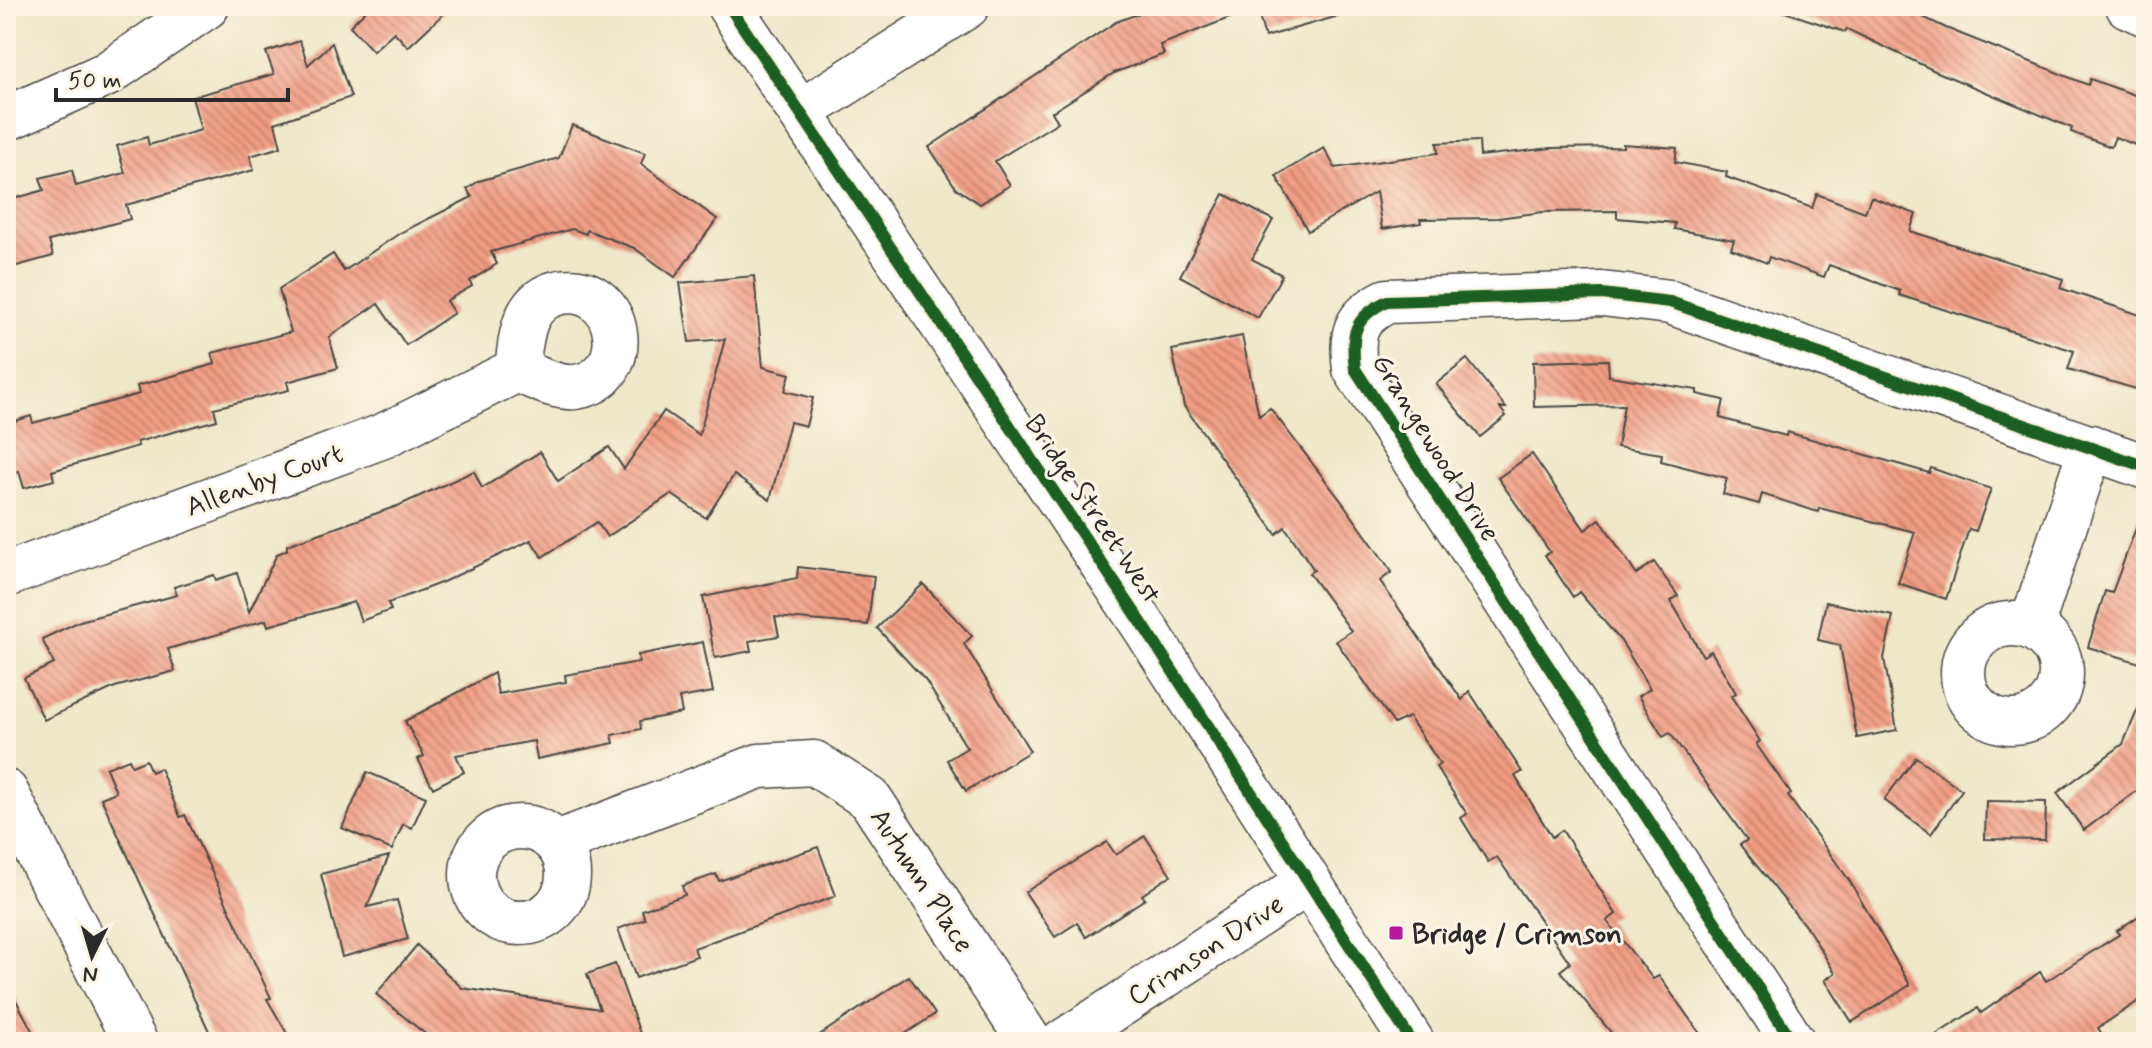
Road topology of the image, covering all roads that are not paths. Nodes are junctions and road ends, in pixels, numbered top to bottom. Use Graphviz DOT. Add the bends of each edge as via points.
graph roads {
  1 [pos="207,6"];
  2 [pos="729,6"];
  3 [pos="967,6"];
  4 [pos="2128,6"];
  5 [pos="2146,14"];
  6 [pos="800,112"];
  7 [pos="6,119"];
  8 [pos="517,370"];
  9 [pos="2091,447"];
  10 [pos="2146,467"];
  11 [pos="6,575"];
  12 [pos="2031,627"];
  13 [pos="6,792"];
  14 [pos="557,843"];
  15 [pos="1307,883"];
  16 [pos="135,1042"];
  17 [pos="1030,1042"];
  18 [pos="1063,1042"];
  19 [pos="1412,1042"];
  20 [pos="1793,1042"];
  1 -- 7 [label="street" via="107,74"];
  2 -- 6 [label="street, Bridge Street West"];
  3 -- 6 [label="street"];
  4 -- 5 [label="street"];
  6 -- 15 [label="street, Bridge Street West" via="1162,653"];
  8 -- 11 [label="street, Allenby Court" via="383,436"];
  9 -- 10 [label="street, Grangewood Drive"];
  9 -- 12 [label="street"];
  9 -- 20 [label="street, Grangewood Drive" via="1670,302 1636,296 1387,301 1366,312 1351,339 1355,369"];
  13 -- 16 [label="street"];
  14 -- 17 [label="street, Autumn Place" via="759,766 814,763 870,799"];
  15 -- 18 [label="street, Crimson Drive"];
  15 -- 19 [label="street, Bridge Street West"];
}
